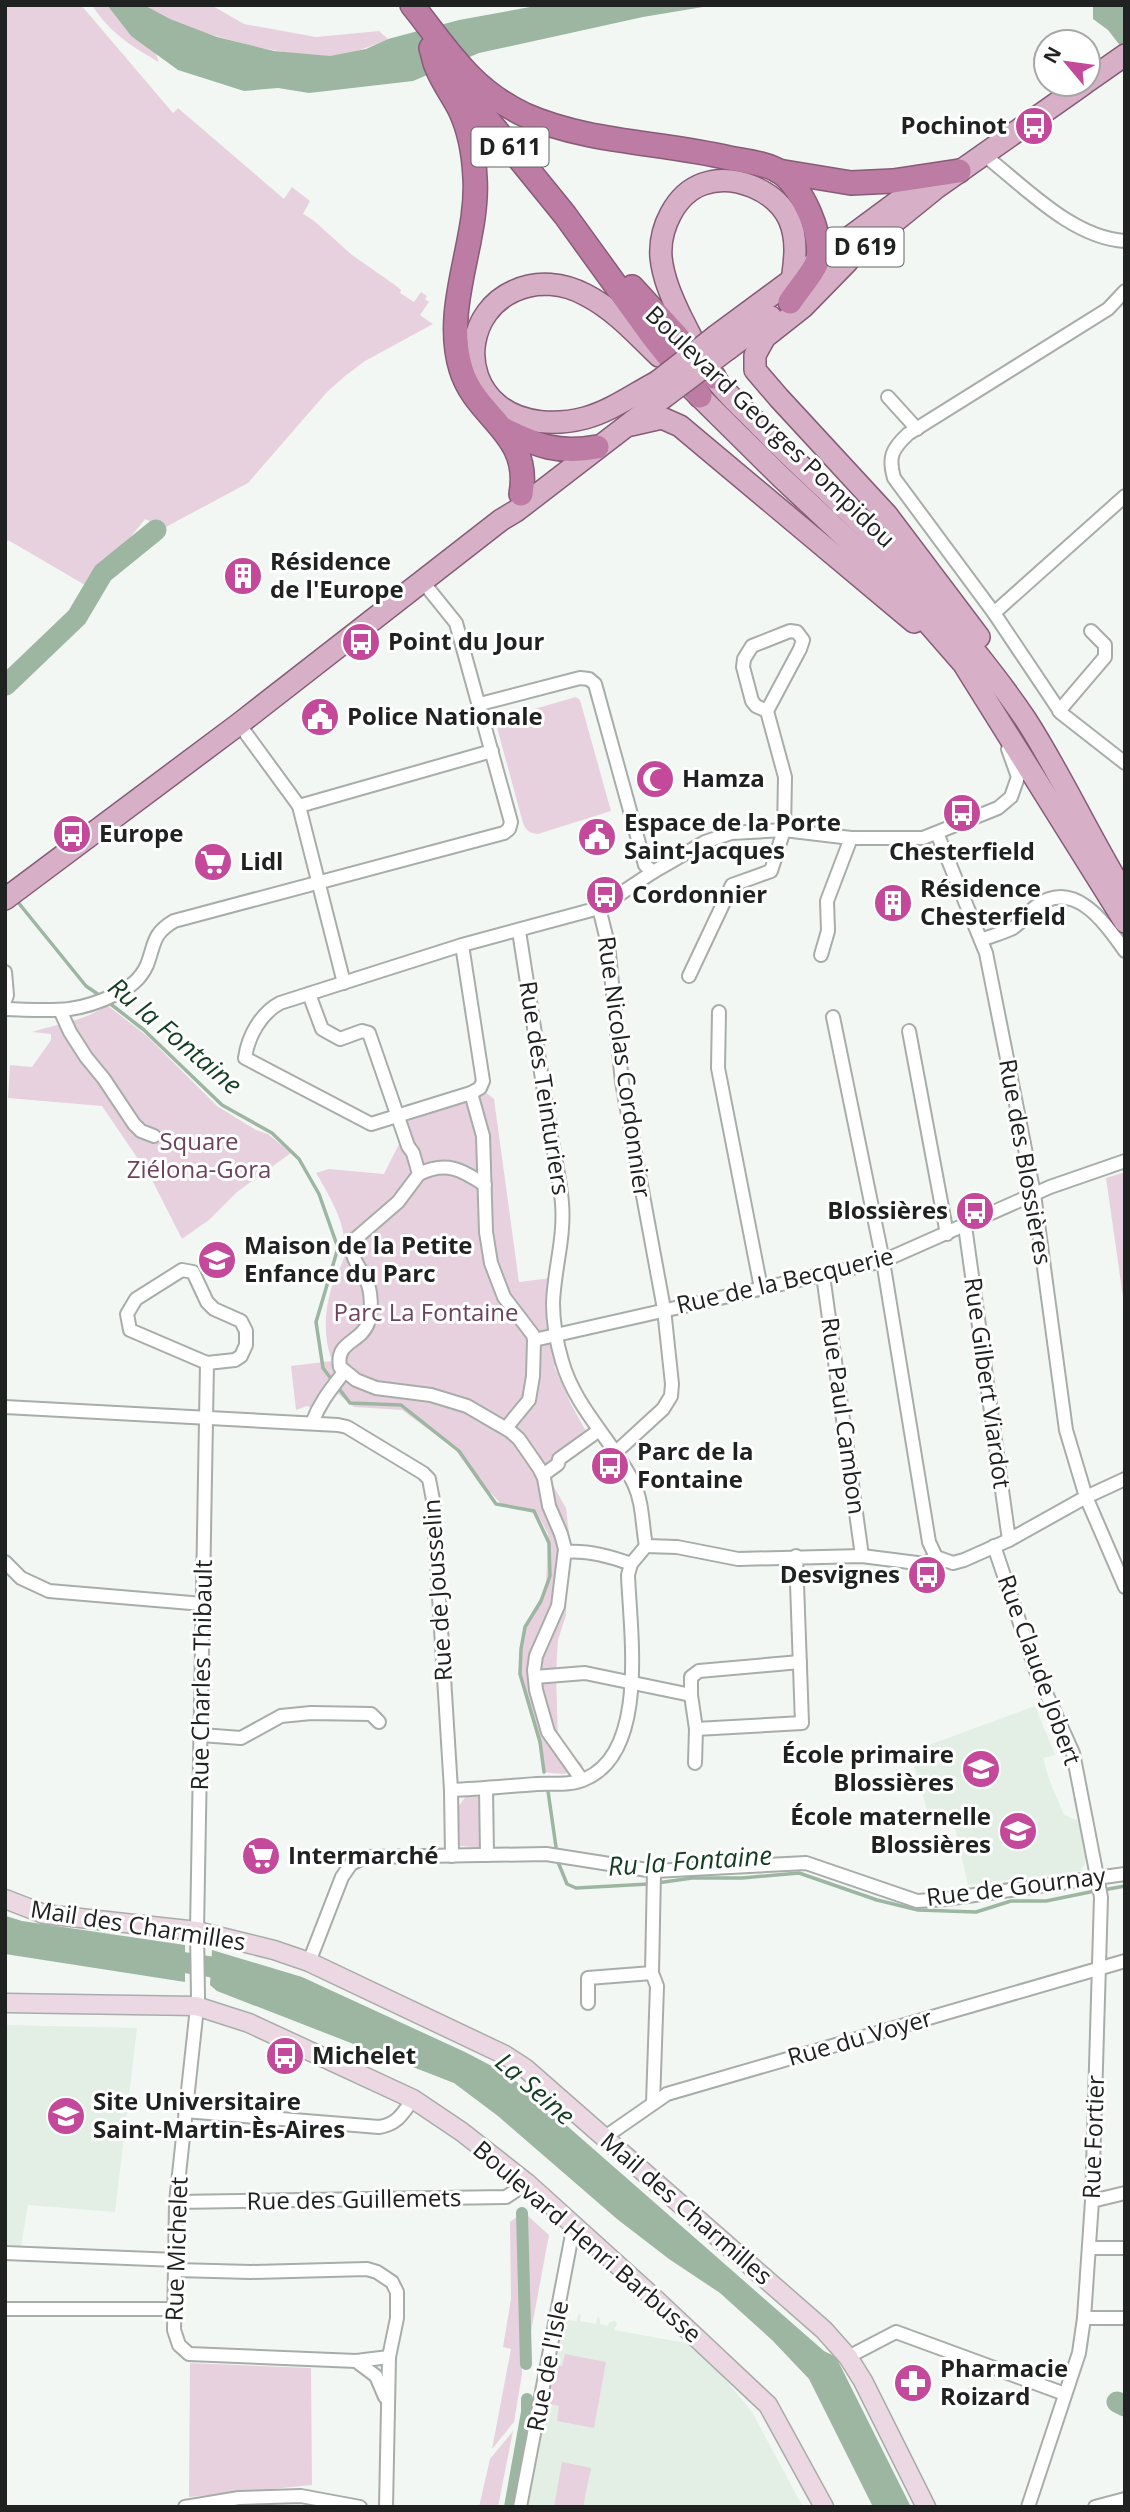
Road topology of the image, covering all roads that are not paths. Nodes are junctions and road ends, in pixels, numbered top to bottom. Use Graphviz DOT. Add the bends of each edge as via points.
graph roads {
  1 [pos="412,11"];
  2 [pos="1123,56"];
  3 [pos="1102,71"];
  4 [pos="455,78"];
  5 [pos="1065,98"];
  6 [pos="984,155"];
  7 [pos="778,170"];
  8 [pos="960,171"];
  9 [pos="936,188"];
  10 [pos="565,215"];
  11 [pos="1125,241"];
  12 [pos="817,262"];
  13 [pos="847,262"];
  14 [pos="791,291"];
  15 [pos="1125,291"];
  16 [pos="714,377"];
  17 [pos="662,388"];
  18 [pos="700,396"];
  19 [pos="888,397"];
  20 [pos="625,426"];
  21 [pos="503,429"];
  22 [pos="917,429"];
  23 [pos="586,449"];
  24 [pos="520,494"];
  25 [pos="1125,496"];
  26 [pos="500,520"];
  27 [pos="423,582"];
  28 [pos="994,613"];
  29 [pos="1091,631"];
  30 [pos="962,663"];
  31 [pos="986,698"];
  32 [pos="480,704"];
  33 [pos="767,711"];
  34 [pos="1059,711"];
  35 [pos="1026,721"];
  36 [pos="239,724"];
  37 [pos="492,751"];
  38 [pos="1125,763"];
  39 [pos="299,806"];
  40 [pos="784,830"];
  41 [pos="937,833"];
  42 [pos="851,838"];
  43 [pos="653,872"];
  44 [pos="318,883"];
  45 [pos="14,893"];
  46 [pos="1125,895"];
  47 [pos="599,908"];
  48 [pos="1125,922"];
  49 [pos="519,931"];
  50 [pos="981,940"];
  51 [pos="462,945"];
  52 [pos="1125,951"];
  53 [pos="821,955"];
  54 [pos="5,972"];
  55 [pos="690,976"];
  56 [pos="344,983"];
  57 [pos="309,994"];
  58 [pos="5,1001"];
  59 [pos="5,1009"];
  60 [pos="60,1010"];
  61 [pos="719,1012"];
  62 [pos="834,1017"];
  63 [pos="909,1031"];
  64 [pos="471,1093"];
  65 [pos="397,1115"];
  66 [pos="154,1136"];
  67 [pos="1125,1161"];
  68 [pos="419,1174"];
  69 [pos="485,1185"];
  70 [pos="1034,1194"];
  71 [pos="965,1226"];
  72 [pos="947,1234"];
  73 [pos="883,1261"];
  74 [pos="823,1275"];
  75 [pos="761,1288"];
  76 [pos="664,1309"];
  77 [pos="556,1334"];
  78 [pos="534,1340"];
  79 [pos="207,1363"];
  80 [pos="342,1374"];
  81 [pos="5,1407"];
  82 [pos="207,1418"];
  83 [pos="312,1423"];
  84 [pos="506,1429"];
  85 [pos="598,1431"];
  86 [pos="615,1453"];
  87 [pos="542,1475"];
  88 [pos="1125,1479"];
  89 [pos="1086,1497"];
  90 [pos="1009,1539"];
  91 [pos="646,1546"];
  92 [pos="994,1546"];
  93 [pos="565,1552"];
  94 [pos="796,1556"];
  95 [pos="862,1556"];
  96 [pos="936,1557"];
  97 [pos="5,1562"];
  98 [pos="631,1564"];
  99 [pos="1125,1587"];
  100 [pos="203,1604"];
  101 [pos="800,1662"];
  102 [pos="535,1677"];
  103 [pos="631,1683"];
  104 [pos="691,1695"];
  105 [pos="379,1722"];
  106 [pos="696,1729"];
  107 [pos="201,1735"];
  108 [pos="695,1763"];
  109 [pos="582,1780"];
  110 [pos="486,1788"];
  111 [pos="451,1790"];
  112 [pos="487,1855"];
  113 [pos="452,1856"];
  114 [pos="654,1873"];
  115 [pos="1125,1874"];
  116 [pos="1099,1887"];
  117 [pos="6,1900"];
  118 [pos="197,1937"];
  119 [pos="1125,1961"];
  120 [pos="309,1962"];
  121 [pos="1100,1969"];
  122 [pos="652,1973"];
  123 [pos="197,2002"];
  124 [pos="5,2003"];
  125 [pos="588,2003"];
  126 [pos="413,2099"];
  127 [pos="653,2103"];
  128 [pos="185,2111"];
  129 [pos="605,2137"];
  130 [pos="527,2183"];
  131 [pos="1125,2193"];
  132 [pos="1093,2201"];
  133 [pos="176,2202"];
  134 [pos="574,2224"];
  135 [pos="1089,2248"];
  136 [pos="1125,2248"];
  137 [pos="5,2253"];
  138 [pos="176,2265"];
  139 [pos="5,2309"];
  140 [pos="174,2309"];
  141 [pos="1084,2318"];
  142 [pos="1125,2318"];
  143 [pos="389,2357"];
  144 [pos="848,2357"];
  145 [pos="356,2361"];
  146 [pos="1065,2394"];
  147 [pos="387,2401"];
  148 [pos="1125,2499"];
  149 [pos="301,2501"];
  150 [pos="185,2506"];
  151 [pos="360,2507"];
  152 [pos="386,2507"];
  153 [pos="520,2507"];
  154 [pos="824,2507"];
  155 [pos="926,2507"];
  156 [pos="1028,2507"];
  157 [pos="1095,2507"];
  1 -- 4 [label="highway"];
  1 -- 4 [label="highway" via="431,48"];
  2 -- 3 [label="main road, D 619"];
  4 -- 7 [label="highway" via="552,124"];
  4 -- 10 [label="highway, D 611"];
  4 -- 21 [label="highway" via="475,178 473,228 456,341 468,384"];
  5 -- 6 [label="main road, D 619"];
  6 -- 8 [label="main road, D 619"];
  6 -- 11 [label="street" via="1090,234"];
  7 -- 8 [label="highway" via="851,183"];
  7 -- 12 [label="highway" via="803,198 812,219"];
  8 -- 9 [label="main road, D 619"];
  9 -- 12 [label="main road, D 619" via="900,200"];
  9 -- 13 [label="main road, D 619"];
  10 -- 16 [label="highway, D 611"];
  10 -- 18 [label="highway, D 611"];
  12 -- 14 [label="highway"];
  13 -- 14 [label="main road, D 619"];
  13 -- 35 [label="main road, Boulevard Georges Pompidou" via="803,307 765,337 755,355 755,370 916,551 989,651"];
  14 -- 16 [label="main road, Boulevard Georges Pompidou" via="794,237 788,218 766,193 753,186 719,181 703,184 681,200 663,233 664,275"];
  14 -- 17 [label="main road, D 619, bridge"];
  15 -- 22 [label="street" via="1108,309"];
  16 -- 35 [label="main road, Boulevard Georges Pompidou" via="923,589"];
  17 -- 18 [label="main road, Boulevard Georges Pompidou" via="587,417 559,422 523,418 498,405 479,380 475,338 485,313 499,299 537,284 566,287 621,318"];
  17 -- 20 [label="main road, D 619"];
  17 -- 23 [label="main road, D 619"];
  18 -- 30 [label="main road, Boulevard Georges Pompidou" via="860,551"];
  19 -- 22 [label="street"];
  20 -- 23 [label="main road, D 619"];
  20 -- 30 [label="main road" via="662,418 680,426"];
  21 -- 23 [label="highway" via="536,445"];
  21 -- 24 [label="highway" via="519,454"];
  22 -- 28 [label="street" via="891,452 894,478"];
  23 -- 24 [label="main road, D 619"];
  23 -- 26 [label="main road, D 619"];
  24 -- 26 [label="main road, D 619"];
  25 -- 28 [label="street"];
  26 -- 27 [label="main road, D 619"];
  27 -- 32 [label="street" via="456,623"];
  27 -- 36 [label="main road, D 619"];
  28 -- 34 [label="street"];
  29 -- 34 [label="street" via="1105,645 1105,657"];
  30 -- 31 [label="main road, Boulevard Georges Pompidou"];
  31 -- 41 [label="street" via="1018,777 1011,797 998,808"];
  31 -- 48 [label="main road, Boulevard Georges Pompidou"];
  32 -- 37 [label="street"];
  32 -- 43 [label="street" via="580,678 595,684 645,864"];
  33 -- 33 [label="street" via="800,649 803,640 797,632 752,646 744,659 752,701"];
  33 -- 40 [label="street" via="785,777"];
  34 -- 38 [label="street"];
  35 -- 46 [label="main road, Boulevard Georges Pompidou"];
  36 -- 39 [label="street"];
  36 -- 45 [label="main road, D 619"];
  37 -- 39 [label="street"];
  37 -- 44 [label="street" via="512,822 504,833"];
  39 -- 44 [label="street"];
  40 -- 42 [label="street"];
  40 -- 43 [label="street" via="732,833 705,842"];
  40 -- 55 [label="street" via="771,871 732,885"];
  41 -- 42 [label="street" via="923,838"];
  41 -- 50 [label="street, Rue des Blossières"];
  42 -- 53 [label="street" via="827,901 828,931"];
  43 -- 47 [label="street"];
  44 -- 56 [label="street"];
  44 -- 60 [label="street" via="174,921 156,935 138,980 100,1002"];
  47 -- 49 [label="street"];
  47 -- 76 [label="street, Rue Nicolas Cordonnier" via="608,944 622,1082"];
  49 -- 51 [label="street"];
  49 -- 77 [label="street, Rue des Teinturiers" via="560,1175 563,1208 553,1303"];
  50 -- 52 [label="street" via="1014,928 1036,906 1068,898 1102,919"];
  50 -- 70 [label="street, Rue des Blossières"];
  51 -- 56 [label="street"];
  51 -- 64 [label="street" via="483,1081"];
  54 -- 58 [label="street"];
  56 -- 57 [label="street"];
  57 -- 65 [label="street" via="322,1030 340,1039 369,1033"];
  57 -- 65 [label="street" via="266,1010 245,1058 371,1124"];
  59 -- 60 [label="street"];
  60 -- 66 [label="street" via="69,1032 134,1124"];
  61 -- 75 [label="street" via="718,1068"];
  62 -- 73 [label="street"];
  63 -- 72 [label="street"];
  64 -- 65 [label="street"];
  64 -- 69 [label="street" via="483,1136"];
  65 -- 68 [label="street"];
  67 -- 70 [label="street, Rue de la Becquerie"];
  68 -- 69 [label="street" via="446,1167"];
  68 -- 80 [label="street" via="398,1202 354,1240 352,1256 369,1284 369,1322 341,1352"];
  69 -- 78 [label="street" via="491,1263 504,1297"];
  70 -- 71 [label="street, Rue de la Becquerie"];
  70 -- 89 [label="street, Rue des Blossières" via="1066,1430"];
  71 -- 72 [label="street, Rue de la Becquerie"];
  71 -- 90 [label="street, Rue Gilbert Viardot"];
  72 -- 73 [label="street, Rue de la Becquerie"];
  73 -- 74 [label="street, Rue de la Becquerie"];
  73 -- 96 [label="street" via="929,1542"];
  74 -- 75 [label="street, Rue de la Becquerie"];
  74 -- 95 [label="street, Rue Paul Cambon"];
  75 -- 76 [label="street, Rue de la Becquerie"];
  76 -- 77 [label="street, Rue de la Becquerie"];
  76 -- 86 [label="street, Rue Nicolas Cordonnier" via="671,1396"];
  77 -- 78 [label="street, Rue de la Becquerie"];
  77 -- 85 [label="street, Rue des Teinturiers" via="574,1392"];
  78 -- 84 [label="street" via="529,1399"];
  79 -- 79 [label="street" via="241,1356 246,1331 241,1321 214,1309 193,1272 182,1270 136,1299 127,1322 130,1330"];
  79 -- 82 [label="street, Rue Charles Thibault"];
  80 -- 83 [label="street" via="318,1405"];
  80 -- 84 [label="street" via="376,1388 450,1400"];
  81 -- 82 [label="street, Rue de Jousselin"];
  82 -- 83 [label="street, Rue de Jousselin"];
  82 -- 100 [label="street, Rue Charles Thibault"];
  83 -- 111 [label="street, Rue de Jousselin" via="347,1427 429,1479"];
  84 -- 87 [label="street" via="519,1439"];
  85 -- 86 [label="street, Rue des Teinturiers"];
  85 -- 87 [label="street"];
  86 -- 91 [label="street, Rue des Teinturiers" via="641,1504"];
  87 -- 93 [label="street"];
  88 -- 89 [label="street"];
  89 -- 90 [label="street"];
  89 -- 99 [label="street, Rue des Blossières"];
  90 -- 92 [label="street"];
  91 -- 94 [label="street" via="738,1559"];
  91 -- 98 [label="street"];
  92 -- 96 [label="street" via="959,1562"];
  92 -- 116 [label="street, Rue Claude Jobert" via="1037,1671 1073,1753"];
  93 -- 98 [label="street" via="581,1550"];
  93 -- 102 [label="street" via="558,1606 536,1656"];
  94 -- 95 [label="street"];
  94 -- 101 [label="street"];
  95 -- 96 [label="street" via="925,1564"];
  97 -- 100 [label="street" via="21,1577 49,1591"];
  98 -- 103 [label="street"];
  100 -- 107 [label="street, Rue Charles Thibault"];
  101 -- 104 [label="street" via="699,1671 691,1677"];
  101 -- 106 [label="street" via="803,1723"];
  102 -- 103 [label="street" via="584,1673"];
  102 -- 109 [label="street" via="548,1732"];
  103 -- 104 [label="street"];
  103 -- 109 [label="street" via="621,1741 606,1765"];
  104 -- 106 [label="street"];
  105 -- 107 [label="street" via="371,1714 311,1713 281,1716 241,1738"];
  106 -- 108 [label="street"];
  107 -- 118 [label="street, Rue Charles Thibault"];
  109 -- 110 [label="street"];
  110 -- 111 [label="street"];
  110 -- 112 [label="street"];
  111 -- 113 [label="street, Rue de Jousselin"];
  112 -- 113 [label="street, Rue de Gournay"];
  112 -- 114 [label="street, Rue de Gournay" via="546,1854"];
  113 -- 120 [label="street, Rue de Gournay" via="365,1857 352,1864 342,1877"];
  114 -- 116 [label="street, Rue de Gournay" via="806,1863 917,1900"];
  114 -- 122 [label="street"];
  115 -- 116 [label="street, Rue de Gournay"];
  116 -- 121 [label="street, Rue Fortier"];
  117 -- 118 [label="main road, Mail des Charmilles" via="44,1914"];
  118 -- 120 [label="main road, Mail des Charmilles" via="274,1950"];
  118 -- 123 [label="street, Rue Michelet"];
  119 -- 121 [label="street, Rue du Voyer"];
  120 -- 129 [label="main road, Mail des Charmilles" via="505,2055"];
  121 -- 127 [label="street, Rue du Voyer" via="667,2094"];
  121 -- 132 [label="street, Rue Fortier"];
  122 -- 125 [label="street" via="588,1978"];
  122 -- 127 [label="street" via="657,1986"];
  123 -- 124 [label="main road, Boulevard Henri Barbusse"];
  123 -- 126 [label="main road, Boulevard Henri Barbusse"];
  123 -- 128 [label="street, Rue Michelet"];
  126 -- 128 [label="street" via="400,2119 379,2127"];
  126 -- 130 [label="main road, Boulevard Henri Barbusse"];
  127 -- 129 [label="street, Rue du Voyer"];
  128 -- 133 [label="street, Rue Michelet"];
  129 -- 144 [label="main road, Mail des Charmilles" via="824,2330"];
  130 -- 133 [label="street, Rue des Guillemets" via="506,2197"];
  130 -- 134 [label="main road, Boulevard Henri Barbusse"];
  131 -- 132 [label="street"];
  132 -- 135 [label="street, Rue Fortier"];
  133 -- 138 [label="street, Rue Michelet"];
  134 -- 153 [label="street, Rue de l'Isle"];
  134 -- 154 [label="main road, Boulevard Henri Barbusse" via="768,2405"];
  135 -- 136 [label="street"];
  135 -- 141 [label="street, Rue Fortier"];
  137 -- 138 [label="street"];
  138 -- 140 [label="street, Rue Michelet"];
  138 -- 143 [label="street" via="251,2272 377,2272 397,2292"];
  139 -- 140 [label="street"];
  140 -- 145 [label="street, Rue Michelet" via="174,2330 179,2345 189,2354"];
  141 -- 142 [label="street"];
  141 -- 146 [label="street, Rue Fortier" via="1079,2353"];
  143 -- 145 [label="street"];
  143 -- 147 [label="street"];
  144 -- 146 [label="street" via="896,2332"];
  144 -- 155 [label="main road, Mail des Charmilles"];
  145 -- 147 [label="street" via="376,2375"];
  146 -- 156 [label="street, Rue Fortier"];
  147 -- 152 [label="street"];
  148 -- 157 [label="street"];
  149 -- 150 [label="street" via="239,2498"];
  149 -- 151 [label="street"];
}
